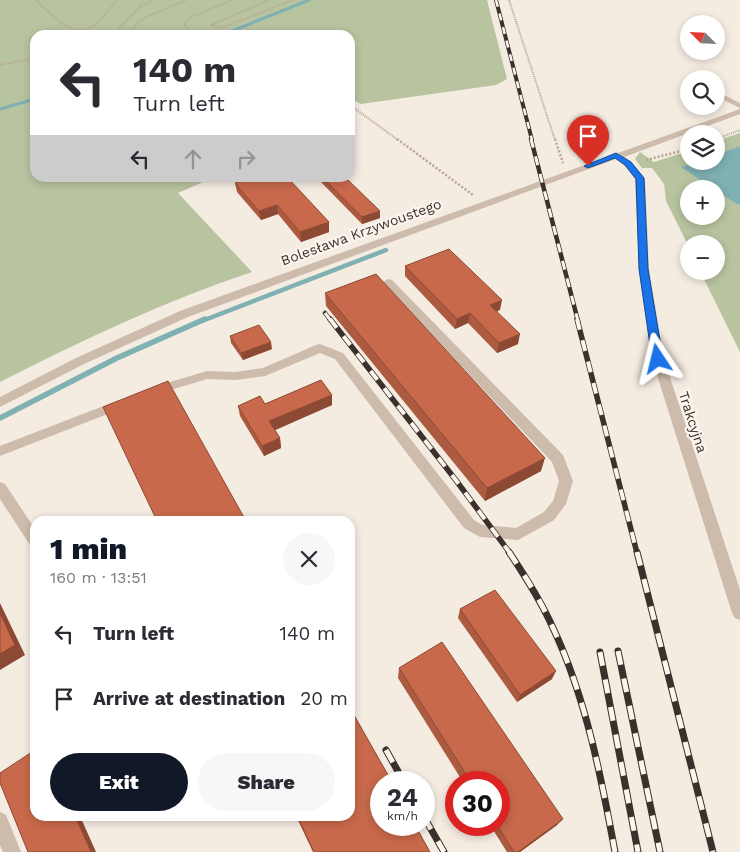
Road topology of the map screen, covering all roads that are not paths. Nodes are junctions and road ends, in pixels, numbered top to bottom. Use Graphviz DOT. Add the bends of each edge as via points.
graph roads {
  1 [pos="725,98"];
  2 [pos="740,106"];
  3 [pos="740,111"];
  4 [pos="616,155"];
  5 [pos="388,282"];
  6 [pos="0,402"];
  7 [pos="0,451"];
  8 [pos="0,488"];
  9 [pos="30,533"];
  10 [pos="740,613"];
  11 [pos="0,821"];
  12 [pos="12,852"];
  1 -- 2 [label="street"];
  3 -- 4 [label="street, Bolesława Krzywoustego"];
  4 -- 6 [label="street, Bolesława Krzywoustego" via="184,314"];
  4 -- 10 [label="street, Trakcyjna" via="640,178 644,269 658,359"];
  5 -- 7 [label="street" via="558,459 566,481 559,504 549,516 518,534 480,531 469,524 339,356 320,348 265,372 207,375 169,385"];
  8 -- 9 [label="street"];
  11 -- 12 [label="street"];
}
